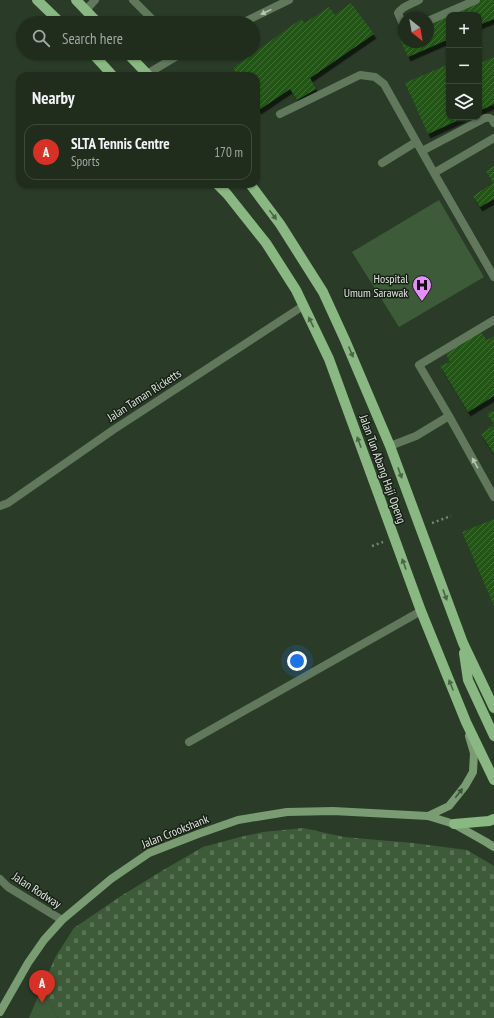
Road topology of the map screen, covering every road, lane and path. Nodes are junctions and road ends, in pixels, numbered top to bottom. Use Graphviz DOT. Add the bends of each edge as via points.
graph roads {
  1 [pos="37,0"];
  2 [pos="76,0"];
  3 [pos="95,0"];
  4 [pos="133,0"];
  5 [pos="289,0"];
  6 [pos="419,0"];
  7 [pos="476,0"];
  8 [pos="86,10"];
  9 [pos="399,12"];
  10 [pos="54,16"];
  11 [pos="92,16"];
  12 [pos="149,16"];
  13 [pos="256,16"];
  14 [pos="434,18"];
  15 [pos="98,60"];
  16 [pos="134,60"];
  17 [pos="171,60"];
  18 [pos="109,72"];
  19 [pos="145,72"];
  20 [pos="153,72"];
  21 [pos="280,114"];
  22 [pos="494,123"];
  23 [pos="494,138"];
  24 [pos="416,142"];
  25 [pos="422,151"];
  26 [pos="382,162"];
  27 [pos="434,173"];
  28 [pos="221,188"];
  29 [pos="253,188"];
  30 [pos="494,277"];
  31 [pos="303,306"];
  32 [pos="494,320"];
  33 [pos="449,416"];
  34 [pos="390,446"];
  35 [pos="494,497"];
  36 [pos="0,506"];
  37 [pos="421,611"];
  38 [pos="463,643"];
  39 [pos="494,708"];
  40 [pos="466,722"];
  41 [pos="494,736"];
  42 [pos="189,742"];
  43 [pos="494,780"];
  44 [pos="428,816"];
  45 [pos="494,819"];
  46 [pos="454,824"];
  47 [pos="494,847"];
  48 [pos="0,880"];
  49 [pos="62,920"];
  50 [pos="0,1012"];
  1 -- 10 [label="main road"];
  2 -- 8 [label="main road"];
  3 -- 8 [label="street"];
  4 -- 12 [label="street"];
  5 -- 13 [label="street, one-way"];
  6 -- 9 [label="street"];
  7 -- 14 [label="street"];
  8 -- 11 [label="main road"];
  15 -- 18 [label="main road"];
  16 -- 19 [label="main road"];
  17 -- 20 [label="street"];
  21 -- 24 [label="street" via="360,76 375,77 384,84"];
  22 -- 25 [label="street" via="489,117 485,118"];
  23 -- 27 [label="street"];
  24 -- 25 [label="street"];
  24 -- 26 [label="street"];
  25 -- 27 [label="street"];
  27 -- 30 [label="street"];
  28 -- 31 [label="main road, Jalan Tun Abang Haji Openg" via="266,244 296,290"];
  29 -- 34 [label="main road, Jalan Tun Abang Haji Openg, one-way" via="280,224 323,292"];
  31 -- 36 [label="street, Jalan Taman Ricketts"];
  37 -- 31 [label="main road, Jalan Tun Abang Haji Openg, one-way" via="329,359"];
  32 -- 33 [label="street" via="419,365"];
  33 -- 34 [label="street" via="416,436"];
  35 -- 33 [label="street, one-way"];
  34 -- 38 [label="main road, Jalan Tun Abang Haji Openg, one-way"];
  40 -- 37 [label="main road, Jalan Tun Abang Haji Openg, one-way"];
  37 -- 42 [label="street"];
  38 -- 39 [label="main road, Jalan Tun Abang Haji Openg"];
  38 -- 41 [label="main road" via="468,680"];
  40 -- 43 [label="main road, Jalan Tun Abang Haji Openg"];
  44 -- 40 [label="street, one-way" via="449,806 473,772 474,753"];
  44 -- 46 [label="street"];
  44 -- 49 [label="street, Jalan Crookshank" via="333,811 287,812 238,820 149,853 111,879"];
  45 -- 46 [label="main road"];
  46 -- 47 [label="street"];
  48 -- 49 [label="street, Jalan Rodway"];
  49 -- 50 [label="street, Jalan Crookshank" via="28,962"];
}
